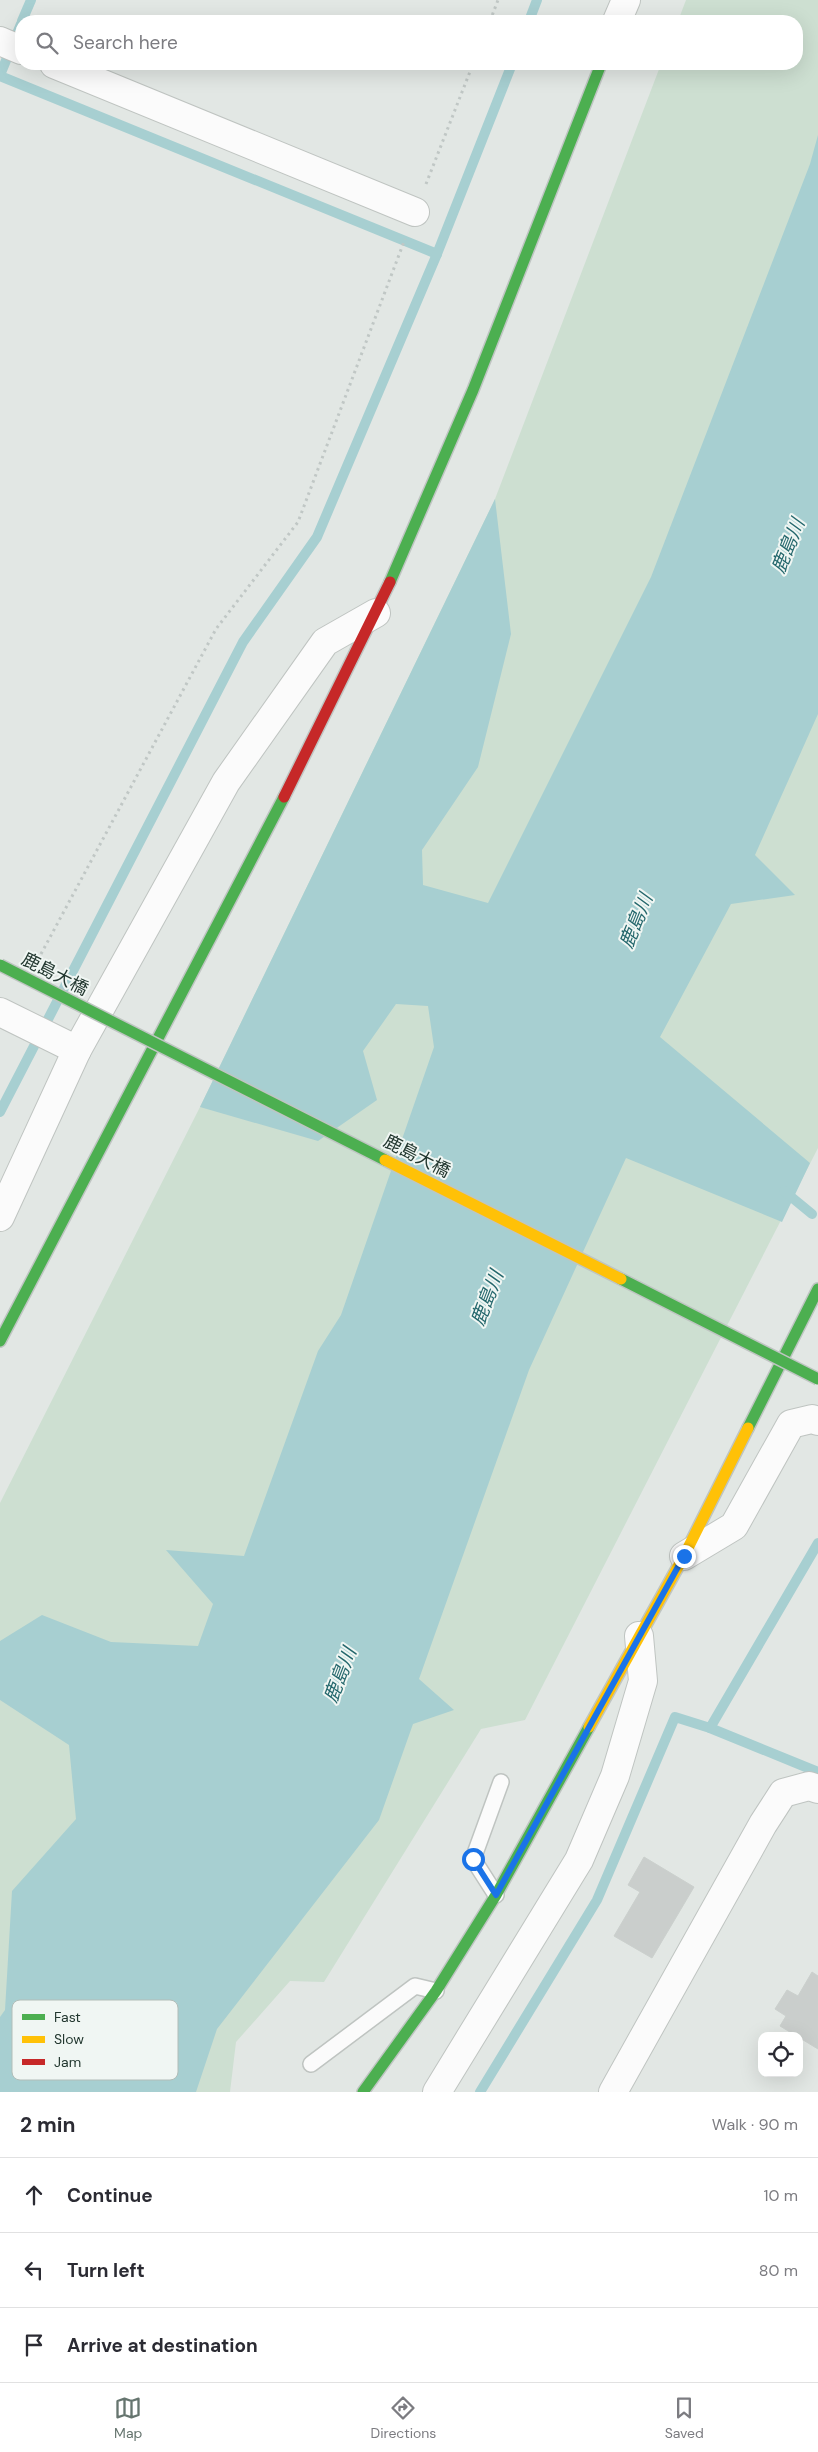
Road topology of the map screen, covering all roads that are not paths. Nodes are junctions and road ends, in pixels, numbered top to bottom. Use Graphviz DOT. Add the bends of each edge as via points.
graph roads {
  1 [pos="626,0"];
  2 [pos="620,15"];
  3 [pos="69,70"];
  4 [pos="599,70"];
  5 [pos="415,212"];
  6 [pos="376,613"];
  7 [pos="0,965"];
  8 [pos="4,1013"];
  9 [pos="69,1046"];
  10 [pos="0,1217"];
  11 [pos="818,1289"];
  12 [pos="0,1340"];
  13 [pos="818,1378"];
  14 [pos="818,1421"];
  15 [pos="684,1556"];
  16 [pos="639,1636"];
  17 [pos="501,1782"];
  18 [pos="818,1789"];
  19 [pos="496,1895"];
  20 [pos="436,1992"];
  21 [pos="311,2064"];
  22 [pos="363,2092"];
  23 [pos="437,2092"];
  24 [pos="613,2092"];
  1 -- 2 [label="street"];
  3 -- 5 [label="street"];
  4 -- 6 [label="street" via="473,390"];
  6 -- 9 [label="street" via="325,642 226,782"];
  6 -- 12 [label="street" via="275,814"];
  7 -- 13 [label="street, 鹿島大橋, bridge"];
  8 -- 9 [label="street"];
  9 -- 10 [label="street"];
  11 -- 15 [label="street"];
  14 -- 15 [label="street" via="812,1419 791,1424 734,1526"];
  15 -- 16 [label="street"];
  16 -- 19 [label="street"];
  16 -- 23 [label="street" via="642,1680 616,1776 579,1860"];
  17 -- 19 [label="lane" via="473,1859"];
  18 -- 24 [label="street" via="809,1786 783,1793"];
  19 -- 20 [label="street"];
  20 -- 21 [label="lane" via="415,1986"];
  20 -- 22 [label="street"];
}
